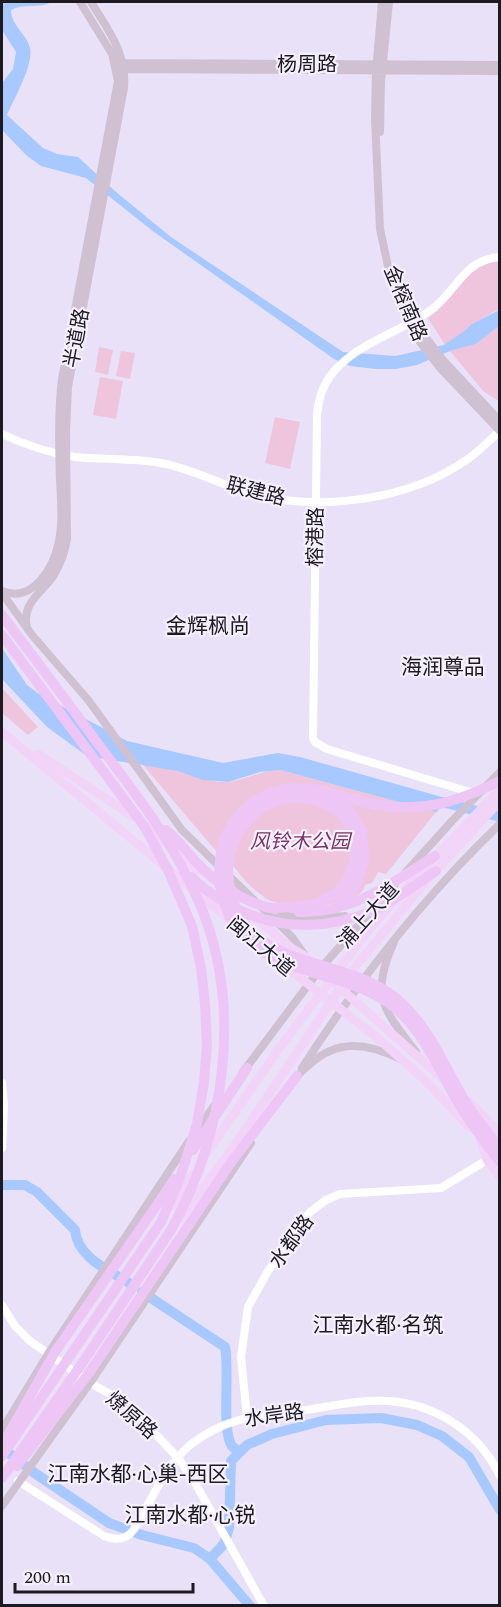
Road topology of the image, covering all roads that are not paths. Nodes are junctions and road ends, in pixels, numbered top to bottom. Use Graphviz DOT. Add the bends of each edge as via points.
graph roads {
  1 [pos="80,2"];
  2 [pos="91,2"];
  3 [pos="382,2"];
  4 [pos="389,2"];
  5 [pos="110,42"];
  6 [pos="500,65"];
  7 [pos="120,66"];
  8 [pos="380,68"];
  9 [pos="500,71"];
  10 [pos="500,257"];
  11 [pos="412,323"];
  12 [pos="500,422"];
  13 [pos="500,431"];
  14 [pos="2,434"];
  15 [pos="63,455"];
  16 [pos="316,502"];
  17 [pos="2,592"];
  18 [pos="2,615"];
  19 [pos="27,628"];
  20 [pos="2,635"];
  21 [pos="2,724"];
  22 [pos="2,732"];
  23 [pos="500,772"];
  24 [pos="500,781"];
  25 [pos="301,788"];
  26 [pos="500,789"];
  27 [pos="474,798"];
  28 [pos="497,803"];
  29 [pos="132,814"];
  30 [pos="156,821"];
  31 [pos="500,824"];
  32 [pos="144,826"];
  33 [pos="435,856"];
  34 [pos="215,864"];
  35 [pos="436,871"];
  36 [pos="265,908"];
  37 [pos="374,908"];
  38 [pos="285,924"];
  39 [pos="400,930"];
  40 [pos="304,955"];
  41 [pos="320,969"];
  42 [pos="307,985"];
  43 [pos="349,996"];
  44 [pos="341,1008"];
  45 [pos="404,1061"];
  46 [pos="424,1062"];
  47 [pos="247,1068"];
  48 [pos="297,1076"];
  49 [pos="2,1083"];
  50 [pos="500,1134"];
  51 [pos="2,1148"];
  52 [pos="500,1149"];
  53 [pos="487,1160"];
  54 [pos="500,1162"];
  55 [pos="500,1177"];
  56 [pos="161,1222"];
  57 [pos="171,1230"];
  58 [pos="2,1305"];
  59 [pos="48,1354"];
  60 [pos="90,1383"];
  61 [pos="247,1417"];
  62 [pos="2,1430"];
  63 [pos="2,1446"];
  64 [pos="2,1456"];
  65 [pos="178,1458"];
  66 [pos="500,1476"];
  67 [pos="2,1478"];
  68 [pos="18,1481"];
  69 [pos="2,1485"];
  70 [pos="2,1506"];
  71 [pos="264,1605"];
  1 -- 5 [label="main road"];
  2 -- 5 [label="main road"];
  3 -- 8 [label="main road, 金榕南路"];
  4 -- 8 [label="main road, 金榕南路"];
  5 -- 7 [label="main road, 半道路"];
  6 -- 8 [label="main road, 杨周路"];
  7 -- 8 [label="main road, 杨周路"];
  7 -- 15 [label="main road, 半道路" via="62,379 59,405"];
  8 -- 9 [label="main road, 杨周路"];
  8 -- 11 [label="main road, 金榕南路" via="375,119 381,236"];
  10 -- 11 [label="street, 榕港路" via="471,267 439,303"];
  11 -- 12 [label="main road"];
  11 -- 13 [label="main road, 金榕南路" via="434,360"];
  11 -- 16 [label="street, 榕港路" via="347,359 328,378 319,397 317,415"];
  13 -- 16 [label="street, 联建路" via="466,461 428,480 371,497"];
  14 -- 15 [label="street, 联建路"];
  15 -- 16 [label="street, 联建路" via="162,464 254,494"];
  15 -- 17 [label="main road, 半道路" via="61,532 54,559 30,590"];
  15 -- 19 [label="main road, 半道路" via="68,533 65,549 52,578 30,602"];
  16 -- 27 [label="street, 榕港路" via="313,738 327,749"];
  17 -- 19 [label="main road"];
  18 -- 30 [label="highway"];
  19 -- 34 [label="main road" via="89,701 182,830"];
  20 -- 29 [label="highway"];
  21 -- 29 [label="main road, 闽江大道" via="46,760"];
  22 -- 42 [label="main road, 闽江大道"];
  23 -- 27 [label="main road, 浦上大道"];
  24 -- 25 [label="highway" via="440,805 407,808"];
  25 -- 38 [label="highway" via="326,794 349,809 362,832 364,861 355,888 335,909 309,920"];
  25 -- 54 [label="highway" via="272,792 248,805 232,825 222,846 218,872 222,899 234,927 260,951 292,966 350,983 395,1009 417,1033 460,1107"];
  26 -- 33 [label="main road"];
  27 -- 37 [label="main road, 浦上大道"];
  28 -- 35 [label="main road"];
  29 -- 32 [label="highway"];
  29 -- 34 [label="main road"];
  29 -- 40 [label="main road, 闽江大道"];
  30 -- 36 [label="highway" via="210,876"];
  30 -- 57 [label="highway" via="204,914 217,964 224,1024 213,1126 196,1180"];
  31 -- 39 [label="main road, 浦上大道"];
  32 -- 38 [label="highway" via="184,871 219,899 251,916"];
  32 -- 56 [label="highway" via="192,926 207,1026 197,1124"];
  33 -- 36 [label="highway" via="353,904 319,912"];
  33 -- 56 [label="main road" via="367,932 278,1050"];
  34 -- 36 [label="main road"];
  35 -- 38 [label="highway" via="357,917 319,925"];
  35 -- 57 [label="main road" via="351,972 236,1145"];
  36 -- 37 [label="main road" via="285,916 311,919"];
  36 -- 40 [label="main road"];
  36 -- 52 [label="highway" via="304,907 329,898 347,883 355,859 353,834 343,815 323,802 300,798 274,802 255,813 240,829 231,850 227,873 231,898 243,923 265,944 353,975 401,1002 424,1028 467,1104"];
  37 -- 41 [label="main road, 浦上大道"];
  39 -- 43 [label="main road, 浦上大道"];
  39 -- 46 [label="main road" via="382,972 382,995 389,1015"];
  40 -- 41 [label="main road, 闽江大道"];
  41 -- 42 [label="main road, 浦上大道"];
  41 -- 43 [label="main road, 闽江大道"];
  42 -- 44 [label="main road, 闽江大道"];
  42 -- 47 [label="main road, 浦上大道"];
  43 -- 44 [label="main road, 浦上大道"];
  43 -- 46 [label="main road, 闽江大道"];
  44 -- 45 [label="main road, 闽江大道"];
  44 -- 48 [label="main road, 浦上大道"];
  45 -- 48 [label="main road" via="378,1049 340,1046 317,1058"];
  45 -- 53 [label="main road, 闽江大道" via="482,1141"];
  46 -- 50 [label="main road, 闽江大道"];
  47 -- 59 [label="main road, 浦上大道" via="210,1110"];
  47 -- 63 [label="highway" via="55,1352"];
  48 -- 60 [label="main road"];
  48 -- 69 [label="highway" via="232,1161 89,1373"];
  49 -- 51 [label="street"];
  53 -- 55 [label="main road, 闽江大道"];
  53 -- 61 [label="street, 水都路" via="441,1188 340,1194 310,1212 248,1307 241,1358"];
  56 -- 64 [label="highway"];
  57 -- 67 [label="highway"];
  58 -- 59 [label="street" via="23,1334"];
  59 -- 60 [label="street, 燎原路"];
  59 -- 62 [label="main road, 浦上大道"];
  60 -- 65 [label="street, 燎原路" via="137,1414"];
  60 -- 68 [label="main road"];
  61 -- 65 [label="street, 水岸路" via="221,1427"];
  61 -- 66 [label="street, 水岸路" via="375,1401 412,1405 444,1416 470,1435"];
  65 -- 68 [label="street, 水岸路" via="135,1528 120,1539 104,1536"];
  65 -- 71 [label="street, 燎原路"];
  68 -- 70 [label="main road"];
}
